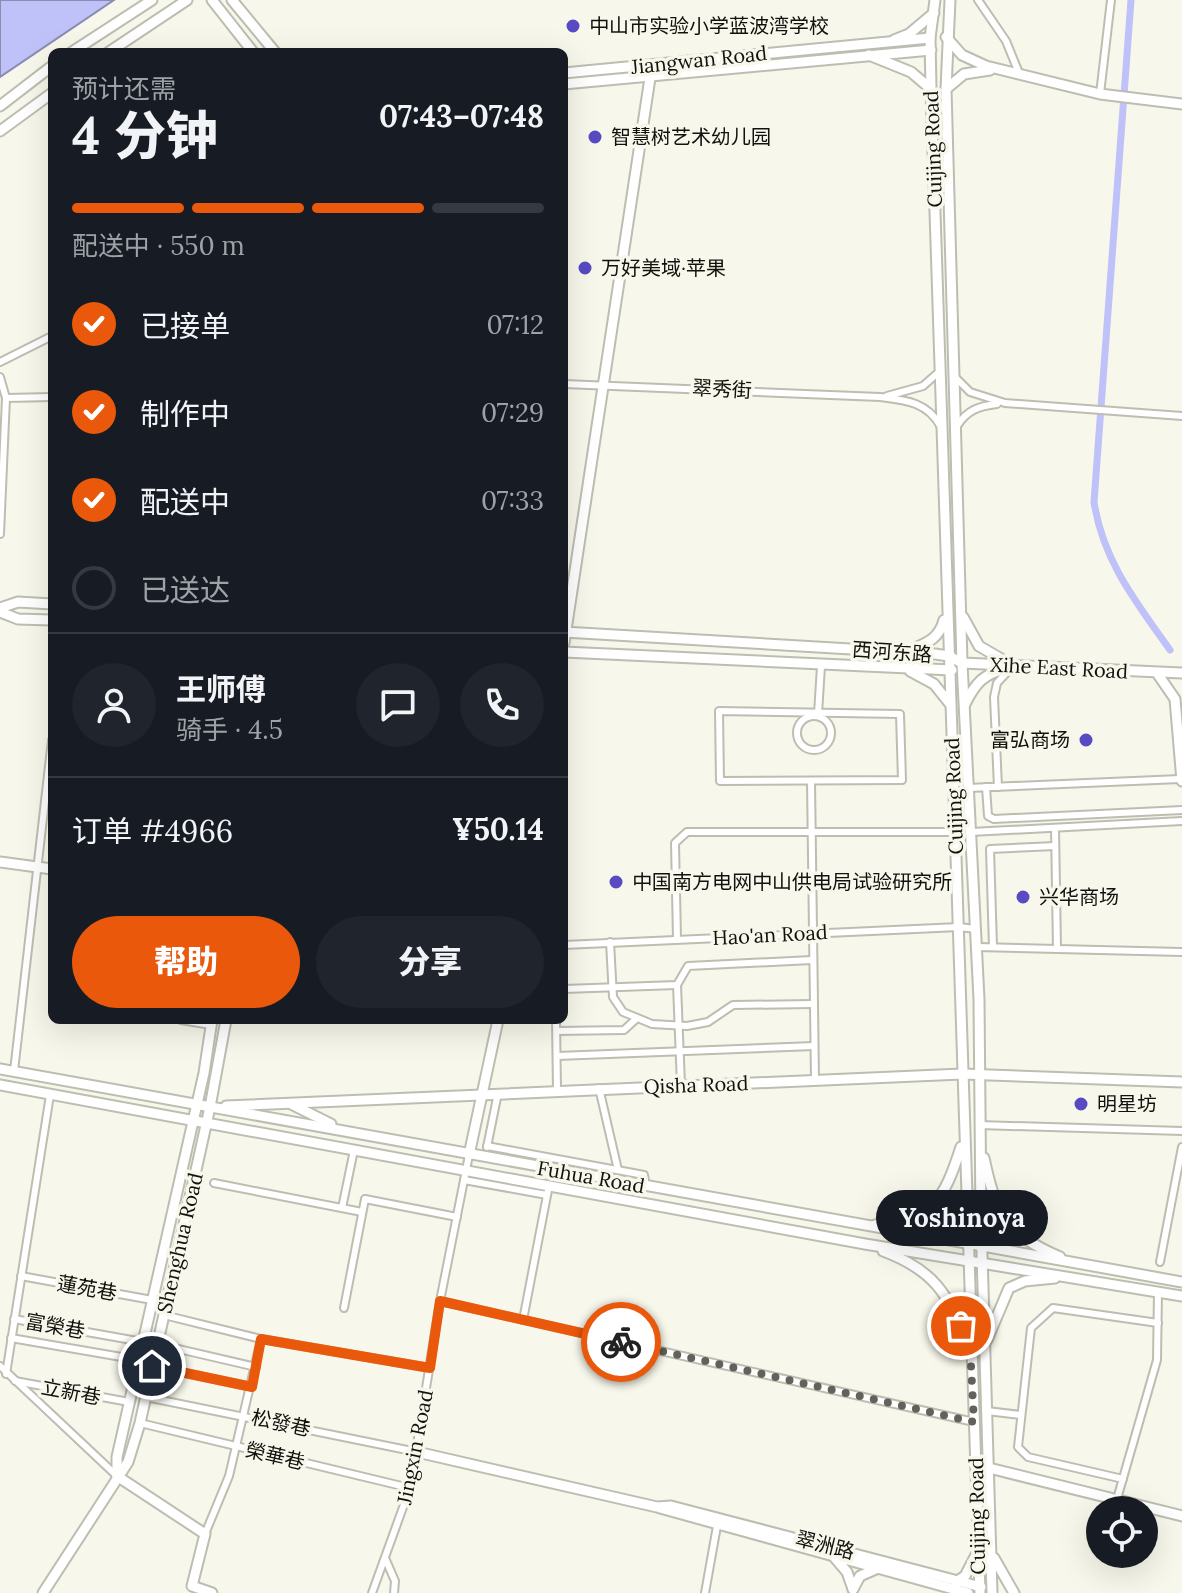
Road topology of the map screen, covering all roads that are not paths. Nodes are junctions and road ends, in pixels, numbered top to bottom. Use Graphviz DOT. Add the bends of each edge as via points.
graph roads {
  1 [pos="152,0"];
  2 [pos="187,0"];
  3 [pos="212,0"];
  4 [pos="232,0"];
  5 [pos="935,0"];
  6 [pos="950,0"];
  7 [pos="978,0"];
  8 [pos="1111,0"];
  9 [pos="934,13"];
  10 [pos="946,37"];
  11 [pos="930,38"];
  12 [pos="265,40"];
  13 [pos="876,46"];
  14 [pos="78,48"];
  15 [pos="115,48"];
  16 [pos="249,48"];
  17 [pos="255,48"];
  18 [pos="272,48"];
  19 [pos="931,50"];
  20 [pos="866,54"];
  21 [pos="48,69"];
  22 [pos="1002,69"];
  23 [pos="651,70"];
  24 [pos="568,73"];
  25 [pos="1019,73"];
  26 [pos="568,83"];
  27 [pos="931,89"];
  28 [pos="946,89"];
  29 [pos="1103,94"];
  30 [pos="48,96"];
  31 [pos="1182,104"];
  32 [pos="0,106"];
  33 [pos="0,131"];
  34 [pos="48,338"];
  35 [pos="0,362"];
  36 [pos="940,371"];
  37 [pos="954,376"];
  38 [pos="0,377"];
  39 [pos="568,384"];
  40 [pos="603,384"];
  41 [pos="48,397"];
  42 [pos="880,397"];
  43 [pos="6,398"];
  44 [pos="1005,403"];
  45 [pos="1182,416"];
  46 [pos="942,430"];
  47 [pos="955,430"];
  48 [pos="0,534"];
  49 [pos="48,604"];
  50 [pos="948,609"];
  51 [pos="0,610"];
  52 [pos="960,611"];
  53 [pos="568,612"];
  54 [pos="48,620"];
  55 [pos="568,632"];
  56 [pos="568,652"];
  57 [pos="904,652"];
  58 [pos="949,656"];
  59 [pos="962,663"];
  60 [pos="821,666"];
  61 [pos="1013,666"];
  62 [pos="907,670"];
  63 [pos="950,672"];
  64 [pos="1157,673"];
  65 [pos="1182,673"];
  66 [pos="951,705"];
  67 [pos="964,707"];
  68 [pos="818,714"];
  69 [pos="48,774"];
  70 [pos="1181,780"];
  71 [pos="811,781"];
  72 [pos="986,787"];
  73 [pos="998,787"];
  74 [pos="968,788"];
  75 [pos="1182,810"];
  76 [pos="1182,821"];
  77 [pos="1055,828"];
  78 [pos="956,832"];
  79 [pos="971,832"];
  80 [pos="810,833"];
  81 [pos="1055,846"];
  82 [pos="0,862"];
  83 [pos="37,867"];
  84 [pos="48,868"];
  85 [pos="959,927"];
  86 [pos="976,929"];
  87 [pos="811,933"];
  88 [pos="677,939"];
  89 [pos="610,942"];
  90 [pos="568,945"];
  91 [pos="977,947"];
  92 [pos="993,947"];
  93 [pos="1057,949"];
  94 [pos="1182,952"];
  95 [pos="812,960"];
  96 [pos="677,985"];
  97 [pos="613,987"];
  98 [pos="568,989"];
  99 [pos="813,1004"];
  100 [pos="636,1019"];
  101 [pos="212,1024"];
  102 [pos="225,1024"];
  103 [pos="497,1024"];
  104 [pos="556,1024"];
  105 [pos="679,1027"];
  106 [pos="557,1031"];
  107 [pos="814,1046"];
  108 [pos="680,1051"];
  109 [pos="557,1056"];
  110 [pos="0,1069"];
  111 [pos="14,1071"];
  112 [pos="962,1074"];
  113 [pos="979,1075"];
  114 [pos="815,1080"];
  115 [pos="1182,1082"];
  116 [pos="0,1085"];
  117 [pos="681,1085"];
  118 [pos="599,1088"];
  119 [pos="557,1090"];
  120 [pos="482,1093"];
  121 [pos="498,1093"];
  122 [pos="50,1095"];
  123 [pos="288,1103"];
  124 [pos="197,1105"];
  125 [pos="210,1107"];
  126 [pos="193,1122"];
  127 [pos="207,1124"];
  128 [pos="310,1125"];
  129 [pos="979,1125"];
  130 [pos="1182,1131"];
  131 [pos="361,1134"];
  132 [pos="963,1140"];
  133 [pos="980,1140"];
  134 [pos="307,1142"];
  135 [pos="487,1146"];
  136 [pos="1182,1147"];
  137 [pos="354,1150"];
  138 [pos="469,1155"];
  139 [pos="485,1158"];
  140 [pos="618,1170"];
  141 [pos="465,1175"];
  142 [pos="214,1183"];
  143 [pos="646,1187"];
  144 [pos="548,1190"];
  145 [pos="342,1208"];
  146 [pos="362,1212"];
  147 [pos="457,1217"];
  148 [pos="865,1227"];
  149 [pos="966,1243"];
  150 [pos="865,1244"];
  151 [pos="982,1247"];
  152 [pos="966,1260"];
  153 [pos="1160,1262"];
  154 [pos="983,1263"];
  155 [pos="1074,1263"];
  156 [pos="21,1276"];
  157 [pos="1073,1277"];
  158 [pos="1182,1282"];
  159 [pos="1158,1292"];
  160 [pos="1182,1296"];
  161 [pos="152,1300"];
  162 [pos="440,1301"];
  163 [pos="344,1308"];
  164 [pos="164,1315"];
  165 [pos="14,1319"];
  166 [pos="523,1320"];
  167 [pos="1158,1323"];
  168 [pos="11,1338"];
  169 [pos="261,1339"];
  170 [pos="143,1342"];
  171 [pos="157,1344"];
  172 [pos="970,1347"];
  173 [pos="984,1347"];
  174 [pos="139,1360"];
  175 [pos="0,1366"];
  176 [pos="152,1366"];
  177 [pos="256,1367"];
  178 [pos="430,1368"];
  179 [pos="6,1374"];
  180 [pos="13,1381"];
  181 [pos="252,1387"];
  182 [pos="145,1397"];
  183 [pos="129,1402"];
  184 [pos="987,1411"];
  185 [pos="243,1414"];
  186 [pos="1021,1415"];
  187 [pos="974,1422"];
  188 [pos="140,1423"];
  189 [pos="235,1446"];
  190 [pos="417,1452"];
  191 [pos="989,1468"];
  192 [pos="117,1476"];
  193 [pos="1123,1479"];
  194 [pos="410,1488"];
  195 [pos="1105,1496"];
  196 [pos="1118,1496"];
  197 [pos="657,1507"];
  198 [pos="1158,1510"];
  199 [pos="1182,1516"];
  200 [pos="717,1526"];
  201 [pos="205,1534"];
  202 [pos="979,1547"];
  203 [pos="991,1550"];
  204 [pos="832,1556"];
  205 [pos="385,1558"];
  206 [pos="856,1558"];
  207 [pos="878,1568"];
  208 [pos="959,1580"];
  209 [pos="979,1589"];
  210 [pos="949,1590"];
  211 [pos="853,1591"];
  212 [pos="43,1593"];
  213 [pos="212,1593"];
  214 [pos="372,1593"];
  215 [pos="394,1593"];
  216 [pos="705,1593"];
  217 [pos="968,1593"];
  218 [pos="991,1593"];
  219 [pos="1014,1593"];
  1 -- 14 [label="street"];
  2 -- 15 [label="street"];
  3 -- 16 [label="street"];
  4 -- 12 [label="street"];
  5 -- 9 [label="street, Cuijing Road"];
  6 -- 10 [label="street, Cuijing Road"];
  7 -- 25 [label="street" via="1006,41"];
  8 -- 29 [label="street"];
  9 -- 11 [label="street, Cuijing Road"];
  9 -- 13 [label="street" via="909,34"];
  10 -- 22 [label="street" via="972,60"];
  10 -- 28 [label="street, Cuijing Road"];
  11 -- 13 [label="street, Jiangwan Road"];
  11 -- 19 [label="street, Cuijing Road"];
  12 -- 17 [label="street"];
  12 -- 18 [label="street"];
  13 -- 23 [label="street, Jiangwan Road" via="768,51"];
  19 -- 20 [label="street, Jiangwan Road"];
  19 -- 27 [label="street, Cuijing Road"];
  20 -- 23 [label="street, Jiangwan Road"];
  20 -- 27 [label="street" via="911,72"];
  21 -- 32 [label="street"];
  22 -- 25 [label="street"];
  22 -- 28 [label="street" via="964,74"];
  23 -- 24 [label="street, Jiangwan Road"];
  23 -- 26 [label="street, Jiangwan Road"];
  23 -- 40 [label="street"];
  25 -- 29 [label="street"];
  27 -- 36 [label="street, Cuijing Road"];
  28 -- 37 [label="street, Cuijing Road"];
  29 -- 31 [label="street"];
  30 -- 33 [label="street"];
  34 -- 35 [label="street"];
  36 -- 42 [label="street" via="912,392"];
  36 -- 46 [label="street, Cuijing Road"];
  37 -- 44 [label="street" via="970,392"];
  37 -- 47 [label="street, Cuijing Road"];
  38 -- 43 [label="street"];
  39 -- 40 [label="street, 翠秀街"];
  40 -- 42 [label="street, 翠秀街"];
  40 -- 53 [label="street"];
  41 -- 43 [label="street"];
  42 -- 46 [label="street" via="917,404 931,412"];
  43 -- 48 [label="street"];
  44 -- 45 [label="street"];
  44 -- 47 [label="street" via="975,408"];
  46 -- 50 [label="street, Cuijing Road"];
  47 -- 52 [label="street, Cuijing Road"];
  49 -- 51 [label="street" via="18,602"];
  50 -- 57 [label="street" via="941,632"];
  50 -- 58 [label="street, Cuijing Road"];
  51 -- 54 [label="street" via="18,619"];
  52 -- 59 [label="street, Cuijing Road"];
  52 -- 61 [label="street" via="979,646"];
  55 -- 57 [label="street, 西河东路"];
  56 -- 60 [label="street, 西河东路"];
  57 -- 58 [label="street, 西河东路"];
  58 -- 59 [label="street, 西河东路"];
  58 -- 63 [label="street, Cuijing Road"];
  59 -- 61 [label="street, Xihe East Road"];
  59 -- 63 [label="street, 西河东路"];
  59 -- 67 [label="street, Cuijing Road"];
  60 -- 62 [label="street, 西河东路"];
  60 -- 68 [label="street"];
  61 -- 64 [label="street, Xihe East Road"];
  61 -- 67 [label="street" via="975,684"];
  61 -- 73 [label="street" via="997,683 994,697"];
  62 -- 63 [label="street, 西河东路"];
  62 -- 66 [label="street" via="934,684"];
  63 -- 66 [label="street, Cuijing Road"];
  64 -- 65 [label="street, Xihe East Road"];
  64 -- 70 [label="street" via="1175,699"];
  66 -- 78 [label="street, Cuijing Road"];
  67 -- 74 [label="street, Cuijing Road"];
  68 -- 68 [label="street" via="831,732 824,747 813,750 803,745 798,730"];
  68 -- 71 [label="street" via="900,714 902,780"];
  68 -- 71 [label="street" via="719,711 720,781"];
  69 -- 83 [label="street"];
  70 -- 73 [label="street"];
  71 -- 80 [label="street"];
  72 -- 73 [label="street"];
  72 -- 74 [label="street"];
  72 -- 75 [label="street" via="988,816 994,819"];
  74 -- 79 [label="street, Cuijing Road"];
  76 -- 77 [label="street"];
  77 -- 79 [label="street"];
  77 -- 81 [label="street"];
  78 -- 80 [label="street"];
  78 -- 85 [label="street, Cuijing Road"];
  79 -- 86 [label="street, Cuijing Road"];
  80 -- 87 [label="street"];
  80 -- 88 [label="street" via="681,834 675,843"];
  81 -- 92 [label="street" via="990,849"];
  81 -- 93 [label="street"];
  82 -- 83 [label="street"];
  83 -- 84 [label="street"];
  83 -- 111 [label="street"];
  85 -- 86 [label="street, Hao'an Road"];
  85 -- 87 [label="street, Hao'an Road"];
  85 -- 112 [label="street, Cuijing Road"];
  86 -- 91 [label="street, Cuijing Road"];
  87 -- 88 [label="street, Hao'an Road"];
  87 -- 95 [label="street"];
  88 -- 89 [label="street, Hao'an Road"];
  89 -- 90 [label="street, Hao'an Road"];
  89 -- 97 [label="street"];
  91 -- 92 [label="street"];
  91 -- 113 [label="street, Cuijing Road"];
  92 -- 93 [label="street"];
  93 -- 94 [label="street"];
  95 -- 96 [label="street" via="688,966"];
  95 -- 99 [label="street"];
  96 -- 97 [label="street"];
  96 -- 105 [label="street"];
  97 -- 98 [label="street"];
  97 -- 100 [label="street" via="623,1012"];
  99 -- 105 [label="street" via="733,1005 708,1022"];
  99 -- 107 [label="street"];
  100 -- 105 [label="street"];
  100 -- 106 [label="street" via="624,1030"];
  101 -- 124 [label="street, Shenghua Road"];
  102 -- 125 [label="street, Shenghua Road"];
  103 -- 120 [label="street"];
  104 -- 106 [label="street"];
  105 -- 108 [label="street"];
  106 -- 109 [label="street"];
  107 -- 108 [label="street"];
  107 -- 114 [label="street"];
  108 -- 109 [label="street"];
  108 -- 117 [label="street"];
  109 -- 119 [label="street"];
  110 -- 111 [label="street, Fuhua Road"];
  111 -- 124 [label="street, Fuhua Road"];
  112 -- 113 [label="street, Qisha Road"];
  112 -- 114 [label="street, Qisha Road"];
  112 -- 132 [label="street, Cuijing Road"];
  113 -- 115 [label="street, Qisha Road"];
  113 -- 129 [label="street, Cuijing Road"];
  114 -- 117 [label="street, Qisha Road"];
  116 -- 122 [label="street, Fuhua Road"];
  117 -- 118 [label="street, Qisha Road"];
  118 -- 119 [label="street, Qisha Road"];
  118 -- 140 [label="street"];
  119 -- 121 [label="street, Qisha Road"];
  120 -- 121 [label="street, Qisha Road"];
  120 -- 123 [label="street, Qisha Road"];
  120 -- 138 [label="street"];
  121 -- 135 [label="street"];
  122 -- 126 [label="street, Fuhua Road"];
  122 -- 156 [label="street"];
  123 -- 125 [label="street, Qisha Road"];
  123 -- 131 [label="street"];
  124 -- 125 [label="street, Fuhua Road"];
  124 -- 126 [label="street, Shenghua Road"];
  125 -- 127 [label="street, Shenghua Road"];
  125 -- 128 [label="street, Fuhua Road"];
  126 -- 127 [label="street, Fuhua Road"];
  126 -- 161 [label="street, Shenghua Road"];
  127 -- 134 [label="street, Fuhua Road"];
  127 -- 164 [label="street, Shenghua Road"];
  128 -- 131 [label="street, Fuhua Road"];
  128 -- 134 [label="street"];
  129 -- 130 [label="street"];
  129 -- 133 [label="street, Cuijing Road"];
  131 -- 138 [label="street, Fuhua Road"];
  132 -- 148 [label="street" via="949,1185 935,1206 909,1220"];
  132 -- 149 [label="street, Cuijing Road"];
  133 -- 151 [label="street, Cuijing Road"];
  133 -- 155 [label="street" via="993,1200 1008,1223 1032,1245"];
  134 -- 137 [label="street, Fuhua Road"];
  135 -- 139 [label="street"];
  135 -- 140 [label="street"];
  136 -- 153 [label="street"];
  137 -- 141 [label="street, Fuhua Road"];
  137 -- 145 [label="street"];
  138 -- 139 [label="street, Fuhua Road"];
  138 -- 141 [label="street, Jingxin Road"];
  139 -- 143 [label="street, Fuhua Road"];
  140 -- 143 [label="street" via="644,1175"];
  141 -- 144 [label="street, Fuhua Road"];
  141 -- 147 [label="street, Jingxin Road"];
  142 -- 145 [label="street"];
  143 -- 148 [label="street, Fuhua Road"];
  144 -- 150 [label="street, Fuhua Road"];
  144 -- 166 [label="street"];
  145 -- 146 [label="street"];
  146 -- 147 [label="street" via="365,1199"];
  146 -- 163 [label="street"];
  147 -- 162 [label="street, Jingxin Road"];
  148 -- 149 [label="street, Fuhua Road"];
  149 -- 151 [label="street, Fuhua Road"];
  149 -- 152 [label="street, Cuijing Road"];
  150 -- 152 [label="street, Fuhua Road"];
  150 -- 172 [label="street" via="914,1264 939,1284"];
  151 -- 154 [label="street, Cuijing Road"];
  151 -- 155 [label="street, Fuhua Road"];
  152 -- 154 [label="street, Fuhua Road"];
  152 -- 172 [label="street, Cuijing Road"];
  154 -- 157 [label="street, Fuhua Road"];
  154 -- 173 [label="street, Cuijing Road"];
  155 -- 158 [label="street, Fuhua Road"];
  156 -- 161 [label="street, 蓮苑巷"];
  156 -- 165 [label="street"];
  157 -- 159 [label="street, Fuhua Road"];
  157 -- 173 [label="street" via="1025,1281 1009,1288"];
  159 -- 160 [label="street, Fuhua Road"];
  159 -- 167 [label="street"];
  161 -- 170 [label="street, Shenghua Road"];
  162 -- 166 [label="street"];
  162 -- 178 [label="street, Jingxin Road"];
  164 -- 169 [label="street"];
  164 -- 171 [label="street, Shenghua Road"];
  165 -- 168 [label="street"];
  165 -- 170 [label="street, 富榮巷"];
  166 -- 187 [label="street"];
  167 -- 186 [label="street" via="1053,1308 1031,1328"];
  167 -- 193 [label="street" via="1157,1360"];
  168 -- 174 [label="street"];
  168 -- 179 [label="street"];
  169 -- 177 [label="street"];
  169 -- 178 [label="street"];
  170 -- 174 [label="street, Shenghua Road"];
  171 -- 176 [label="street, Shenghua Road"];
  171 -- 177 [label="street"];
  172 -- 187 [label="street, Cuijing Road"];
  173 -- 184 [label="street, Cuijing Road"];
  174 -- 183 [label="street, Shenghua Road"];
  175 -- 179 [label="street"];
  176 -- 181 [label="street"];
  176 -- 182 [label="street, Shenghua Road"];
  177 -- 181 [label="street"];
  178 -- 190 [label="street, Jingxin Road"];
  179 -- 180 [label="street"];
  180 -- 183 [label="street, 立新巷"];
  180 -- 192 [label="street"];
  181 -- 185 [label="street"];
  182 -- 185 [label="street, 松發巷"];
  182 -- 188 [label="street, Shenghua Road"];
  183 -- 192 [label="street, Shenghua Road"];
  184 -- 186 [label="street"];
  184 -- 191 [label="street, Cuijing Road"];
  185 -- 189 [label="street"];
  185 -- 190 [label="street, 松發巷"];
  186 -- 193 [label="street" via="1018,1447 1028,1457"];
  187 -- 202 [label="street, Cuijing Road"];
  188 -- 189 [label="street, 榮華巷"];
  188 -- 192 [label="street, Shenghua Road" via="128,1462"];
  189 -- 194 [label="street, 榮華巷"];
  189 -- 201 [label="street" via="229,1476"];
  190 -- 194 [label="street, Jingxin Road"];
  190 -- 197 [label="street, 翠洲路"];
  191 -- 195 [label="street"];
  191 -- 203 [label="street, Cuijing Road"];
  192 -- 201 [label="street"];
  192 -- 212 [label="street"];
  193 -- 196 [label="street"];
  194 -- 205 [label="street, Jingxin Road"];
  197 -- 200 [label="street, 翠洲路"];
  197 -- 206 [label="street, 翠洲路" via="671,1506"];
  198 -- 199 [label="street"];
  200 -- 204 [label="street, 翠洲路"];
  200 -- 216 [label="street"];
  201 -- 213 [label="street" via="192,1586"];
  202 -- 208 [label="street"];
  202 -- 209 [label="street, Cuijing Road"];
  203 -- 218 [label="street, Cuijing Road"];
  203 -- 219 [label="street"];
  204 -- 206 [label="street, 翠洲路"];
  204 -- 211 [label="street" via="847,1572"];
  205 -- 214 [label="street, Jingxin Road"];
  205 -- 215 [label="street"];
  206 -- 207 [label="street, 翠洲路"];
  206 -- 208 [label="street, 翠洲路"];
  206 -- 211 [label="street"];
  207 -- 210 [label="street, 翠洲路"];
  207 -- 211 [label="street" via="867,1570"];
  208 -- 209 [label="street, 翠洲路"];
  208 -- 210 [label="street"];
  209 -- 218 [label="street, 翠洲路"];
  210 -- 217 [label="street, 翠洲路"];
}
